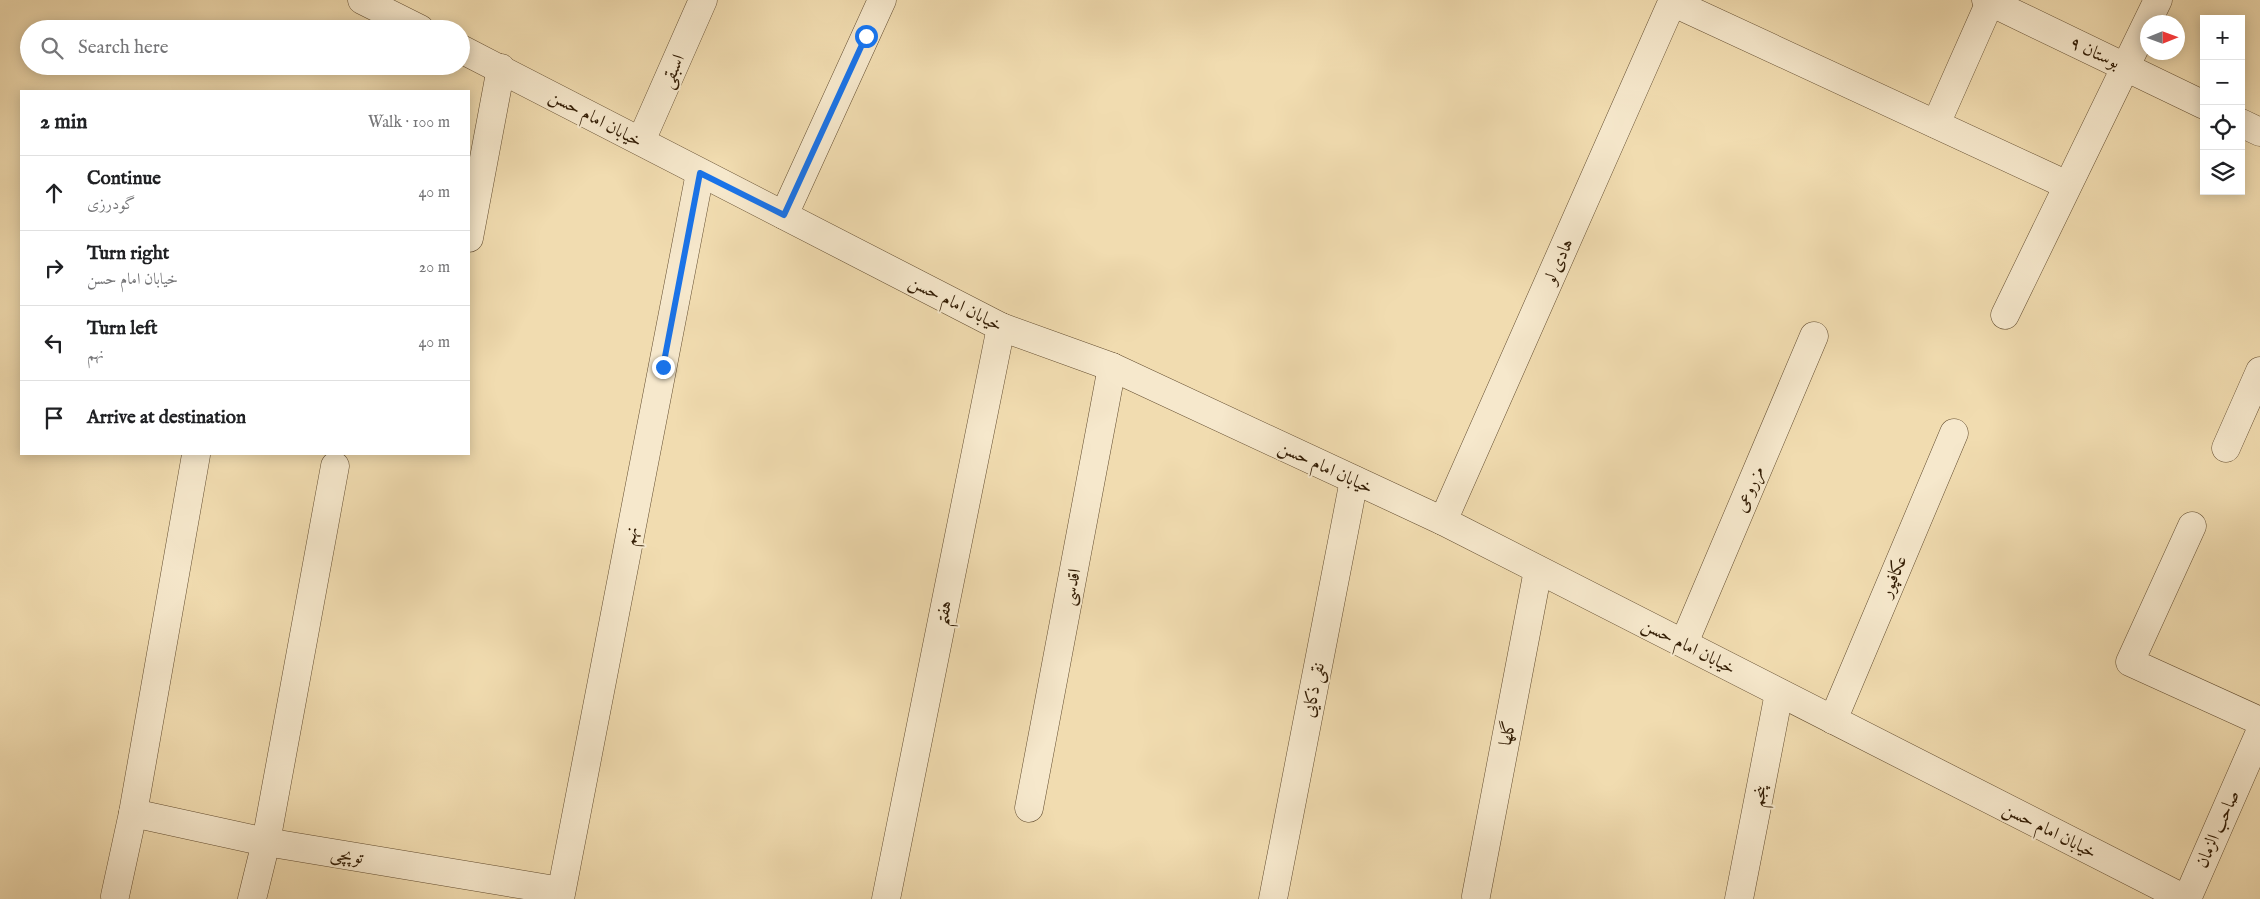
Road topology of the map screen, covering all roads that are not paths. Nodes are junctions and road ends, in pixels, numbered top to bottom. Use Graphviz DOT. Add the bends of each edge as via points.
graph roads {
  1 [pos="703,0"];
  2 [pos="882,0"];
  3 [pos="2158,0"];
  4 [pos="1672,1"];
  5 [pos="1988,1"];
  6 [pos="369,2"];
  7 [pos="403,20"];
  8 [pos="470,53"];
  9 [pos="2125,66"];
  10 [pos="501,68"];
  11 [pos="2200,103"];
  12 [pos="1936,124"];
  13 [pos="2245,125"];
  14 [pos="2260,132"];
  15 [pos="640,141"];
  16 [pos="700,173"];
  17 [pos="2067,185"];
  18 [pos="784,215"];
  19 [pos="470,233"];
  20 [pos="2005,315"];
  21 [pos="1000,327"];
  22 [pos="1814,336"];
  23 [pos="1112,367"];
  24 [pos="2259,377"];
  25 [pos="1954,433"];
  26 [pos="2226,448"];
  27 [pos="196,456"];
  28 [pos="335,466"];
  29 [pos="1354,480"];
  30 [pos="1443,521"];
  31 [pos="2192,526"];
  32 [pos="1538,570"];
  33 [pos="1684,643"];
  34 [pos="1779,693"];
  35 [pos="1832,720"];
  36 [pos="2260,721"];
  37 [pos="2260,732"];
  38 [pos="1029,808"];
  39 [pos="133,813"];
  40 [pos="266,842"];
  41 [pos="561,895"];
  42 [pos="115,896"];
  43 [pos="1476,896"];
  44 [pos="252,899"];
  45 [pos="886,899"];
  46 [pos="1273,899"];
  47 [pos="1739,899"];
  48 [pos="2186,899"];
  1 -- 15 [label="street, اسبقی"];
  2 -- 18 [label="street"];
  3 -- 9 [label="street"];
  4 -- 12 [label="street"];
  4 -- 30 [label="street, هادی لو"];
  5 -- 9 [label="street, بوستان ۹"];
  5 -- 12 [label="street"];
  6 -- 7 [label="street"];
  8 -- 10 [label="street, خیابان امام حسن"];
  9 -- 11 [label="street, بوستان ۹"];
  9 -- 17 [label="street"];
  10 -- 15 [label="street, خیابان امام حسن"];
  10 -- 19 [label="street"];
  12 -- 17 [label="street"];
  13 -- 14 [label="street"];
  15 -- 16 [label="street, خیابان امام حسن"];
  16 -- 18 [label="street, خیابان امام حسن"];
  16 -- 41 [label="street, نهم"];
  17 -- 20 [label="street"];
  18 -- 21 [label="street, خیابان امام حسن"];
  21 -- 23 [label="street, خیابان امام حسن"];
  21 -- 45 [label="street, هفتم"];
  22 -- 33 [label="street, مزروعی"];
  23 -- 29 [label="street, خیابان امام حسن"];
  23 -- 38 [label="street, اقدسی"];
  24 -- 26 [label="street"];
  25 -- 35 [label="street, عکافپور"];
  27 -- 39 [label="street"];
  28 -- 40 [label="street"];
  29 -- 30 [label="street, خیابان امام حسن"];
  29 -- 46 [label="street, نقی ذکایی"];
  30 -- 32 [label="street, خیابان امام حسن"];
  31 -- 36 [label="street" via="2130,662"];
  32 -- 33 [label="street, خیابان امام حسن"];
  32 -- 43 [label="street, گلها"];
  33 -- 34 [label="street, خیابان امام حسن"];
  34 -- 35 [label="street, خیابان امام حسن"];
  34 -- 47 [label="street, پنجم"];
  35 -- 48 [label="street, خیابان امام حسن"];
  37 -- 48 [label="street, صاحب الزمان"];
  39 -- 40 [label="street, توپچی"];
  39 -- 42 [label="street"];
  40 -- 41 [label="street, توپچی"];
  40 -- 44 [label="street"];
}
